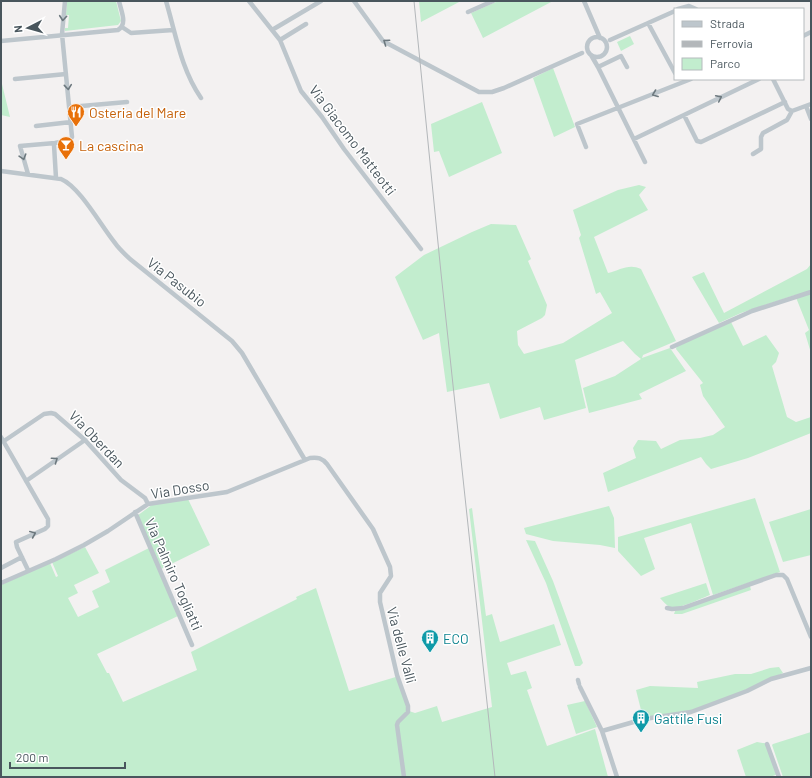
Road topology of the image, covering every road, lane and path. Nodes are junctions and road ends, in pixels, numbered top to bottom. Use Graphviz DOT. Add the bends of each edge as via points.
graph roads {
  1 [pos="64,1"];
  2 [pos="119,1"];
  3 [pos="166,1"];
  4 [pos="251,1"];
  5 [pos="321,1"];
  6 [pos="354,1"];
  7 [pos="493,1"];
  8 [pos="584,1"];
  9 [pos="682,8"];
  10 [pos="694,8"];
  11 [pos="674,11"];
  12 [pos="468,12"];
  13 [pos="648,23"];
  14 [pos="306,24"];
  15 [pos="122,27"];
  16 [pos="595,27"];
  17 [pos="173,30"];
  18 [pos="272,30"];
  19 [pos="62,34"];
  20 [pos="602,38"];
  21 [pos="591,39"];
  22 [pos="280,40"];
  23 [pos="610,40"];
  24 [pos="1,41"];
  25 [pos="587,46"];
  26 [pos="606,47"];
  27 [pos="582,53"];
  28 [pos="591,54"];
  29 [pos="601,56"];
  30 [pos="598,67"];
  31 [pos="627,67"];
  32 [pos="674,70"];
  33 [pos="66,74"];
  34 [pos="15,79"];
  35 [pos="689,80"];
  36 [pos="757,80"];
  37 [pos="773,80"];
  38 [pos="201,98"];
  39 [pos="126,102"];
  40 [pos="784,102"];
  41 [pos="811,104"];
  42 [pos="806,106"];
  43 [pos="70,107"];
  44 [pos="619,108"];
  45 [pos="792,111"];
  46 [pos="684,115"];
  47 [pos="811,119"];
  48 [pos="71,122"];
  49 [pos="36,126"];
  50 [pos="634,140"];
  51 [pos="55,143"];
  52 [pos="586,147"];
  53 [pos="753,154"];
  54 [pos="645,162"];
  55 [pos="1,171"];
  56 [pos="28,174"];
  57 [pos="56,178"];
  58 [pos="420,249"];
  59 [pos="811,292"];
  60 [pos="672,347"];
  61 [pos="2,439"];
  62 [pos="85,440"];
  63 [pos="305,460"];
  64 [pos="26,481"];
  65 [pos="148,504"];
  66 [pos="135,512"];
  67 [pos="22,557"];
  68 [pos="1,568"];
  69 [pos="28,570"];
  70 [pos="1,583"];
  71 [pos="668,608"];
  72 [pos="811,637"];
  73 [pos="192,645"];
  74 [pos="811,668"];
  75 [pos="580,685"];
  76 [pos="602,731"];
  77 [pos="767,744"];
  78 [pos="404,777"];
  79 [pos="618,777"];
  80 [pos="779,777"];
  1 -- 19 [label="street, one-way"];
  2 -- 15 [label="street" via="124,20"];
  3 -- 17 [label="street"];
  4 -- 18 [label="street, Via Giacomo Matteotti"];
  5 -- 18 [label="street"];
  27 -- 6 [label="street, one-way" via="504,88 482,92 383,41"];
  7 -- 12 [label="street"];
  8 -- 16 [label="street"];
  9 -- 10 [label="street"];
  11 -- 13 [label="street"];
  13 -- 23 [label="street"];
  13 -- 32 [label="street"];
  14 -- 22 [label="street"];
  15 -- 17 [label="street" via="131,33"];
  15 -- 19 [label="street" via="115,30"];
  16 -- 20 [label="street"];
  16 -- 21 [label="street"];
  17 -- 38 [label="street" via="189,78"];
  18 -- 22 [label="street, Via Giacomo Matteotti"];
  19 -- 24 [label="street"];
  19 -- 33 [label="street"];
  20 -- 21 [label="street"];
  20 -- 23 [label="street"];
  20 -- 26 [label="street"];
  21 -- 25 [label="street"];
  22 -- 58 [label="street, Via Giacomo Matteotti" via="301,91"];
  23 -- 26 [label="street"];
  25 -- 27 [label="street"];
  25 -- 28 [label="street"];
  26 -- 29 [label="street"];
  27 -- 28 [label="street"];
  28 -- 29 [label="street"];
  28 -- 30 [label="street"];
  29 -- 30 [label="street"];
  30 -- 31 [label="street" via="621,56"];
  30 -- 44 [label="street"];
  33 -- 34 [label="street"];
  33 -- 43 [label="street, one-way"];
  35 -- 44 [label="street, one-way"];
  46 -- 36 [label="street, one-way"];
  37 -- 40 [label="street"];
  39 -- 43 [label="street"];
  40 -- 45 [label="street"];
  40 -- 46 [label="street" via="701,142 697,141"];
  41 -- 42 [label="street"];
  42 -- 45 [label="street"];
  42 -- 47 [label="street"];
  43 -- 48 [label="street"];
  44 -- 50 [label="street"];
  44 -- 52 [label="street" via="577,124"];
  45 -- 53 [label="street" via="787,120 763,133 761,149"];
  46 -- 50 [label="street"];
  48 -- 49 [label="street"];
  48 -- 51 [label="street" via="70,140"];
  50 -- 54 [label="street"];
  51 -- 56 [label="street, one-way" via="20,146"];
  51 -- 57 [label="street"];
  55 -- 56 [label="street, Via Pasubio"];
  56 -- 57 [label="street, Via Pasubio"];
  57 -- 63 [label="street, Via Pasubio" via="68,182 115,244 130,259 232,341"];
  59 -- 60 [label="street" via="744,314"];
  61 -- 62 [label="street, Via Oberdan" via="44,414 52,413 59,416"];
  61 -- 64 [label="street"];
  64 -- 62 [label="street, one-way"];
  62 -- 65 [label="street, Via Oberdan" via="121,480 145,498"];
  63 -- 65 [label="street, Via Dosso" via="227,492"];
  63 -- 78 [label="street, Via delle Valli" via="316,457 324,460 374,530 390,567 391,576 380,593 380,602 397,675 408,706 408,712 397,725"];
  67 -- 64 [label="street, one-way" via="16,542 45,529 49,522"];
  65 -- 66 [label="street, Via Dosso"];
  66 -- 69 [label="street, Via Dosso" via="84,545"];
  66 -- 73 [label="street, Via Palmiro Togliatti"];
  67 -- 68 [label="street"];
  67 -- 69 [label="street"];
  69 -- 70 [label="street, Via Dosso"];
  71 -- 72 [label="street" via="683,608 776,575 783,575"];
  74 -- 76 [label="street" via="771,679 691,712 644,719"];
  75 -- 76 [label="street"];
  76 -- 79 [label="street"];
  77 -- 80 [label="street"];
}
